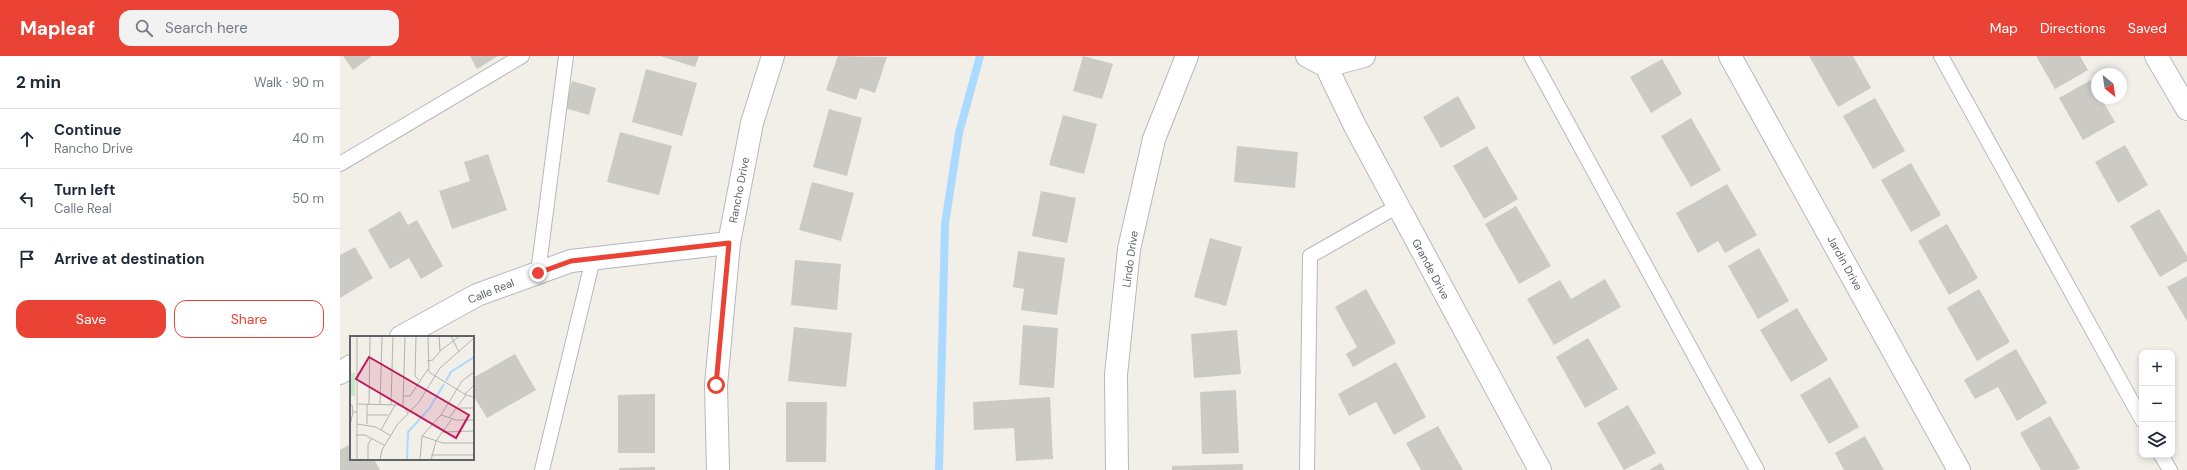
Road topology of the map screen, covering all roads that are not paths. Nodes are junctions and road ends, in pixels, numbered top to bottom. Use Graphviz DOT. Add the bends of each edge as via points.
graph roads {
  1 [pos="522,56"];
  2 [pos="566,56"];
  3 [pos="773,56"];
  4 [pos="1186,56"];
  5 [pos="1364,56"];
  6 [pos="1531,56"];
  7 [pos="1730,56"];
  8 [pos="1941,56"];
  9 [pos="2156,56"];
  10 [pos="1317,61"];
  11 [pos="2187,109"];
  12 [pos="340,164"];
  13 [pos="1398,206"];
  14 [pos="729,243"];
  15 [pos="594,259"];
  16 [pos="538,273"];
  17 [pos="403,336"];
  18 [pos="350,367"];
  19 [pos="340,373"];
  20 [pos="2139,415"];
  21 [pos="2164,458"];
  22 [pos="542,470"];
  23 [pos="718,470"];
  24 [pos="1117,470"];
  25 [pos="1307,470"];
  26 [pos="1540,470"];
  27 [pos="1757,470"];
  28 [pos="1959,470"];
  29 [pos="2170,470"];
  1 -- 12 [label="lane"];
  2 -- 16 [label="lane"];
  3 -- 14 [label="street, Rancho Drive" via="752,123"];
  4 -- 24 [label="street, Lindo Drive" via="1154,139 1129,249 1116,375"];
  5 -- 10 [label="street"];
  6 -- 27 [label="lane"];
  7 -- 28 [label="street, Jardin Drive"];
  8 -- 20 [label="lane"];
  9 -- 11 [label="street"];
  10 -- 13 [label="street, Grande Drive"];
  13 -- 25 [label="lane" via="1310,256"];
  13 -- 26 [label="street, Grande Drive"];
  14 -- 15 [label="street, Calle Real"];
  14 -- 23 [label="street, Rancho Drive" via="716,385"];
  15 -- 16 [label="street, Calle Real" via="571,261"];
  15 -- 22 [label="lane"];
  16 -- 17 [label="street, Calle Real" via="476,295"];
  18 -- 19 [label="street"];
  21 -- 29 [label="lane"];
}
